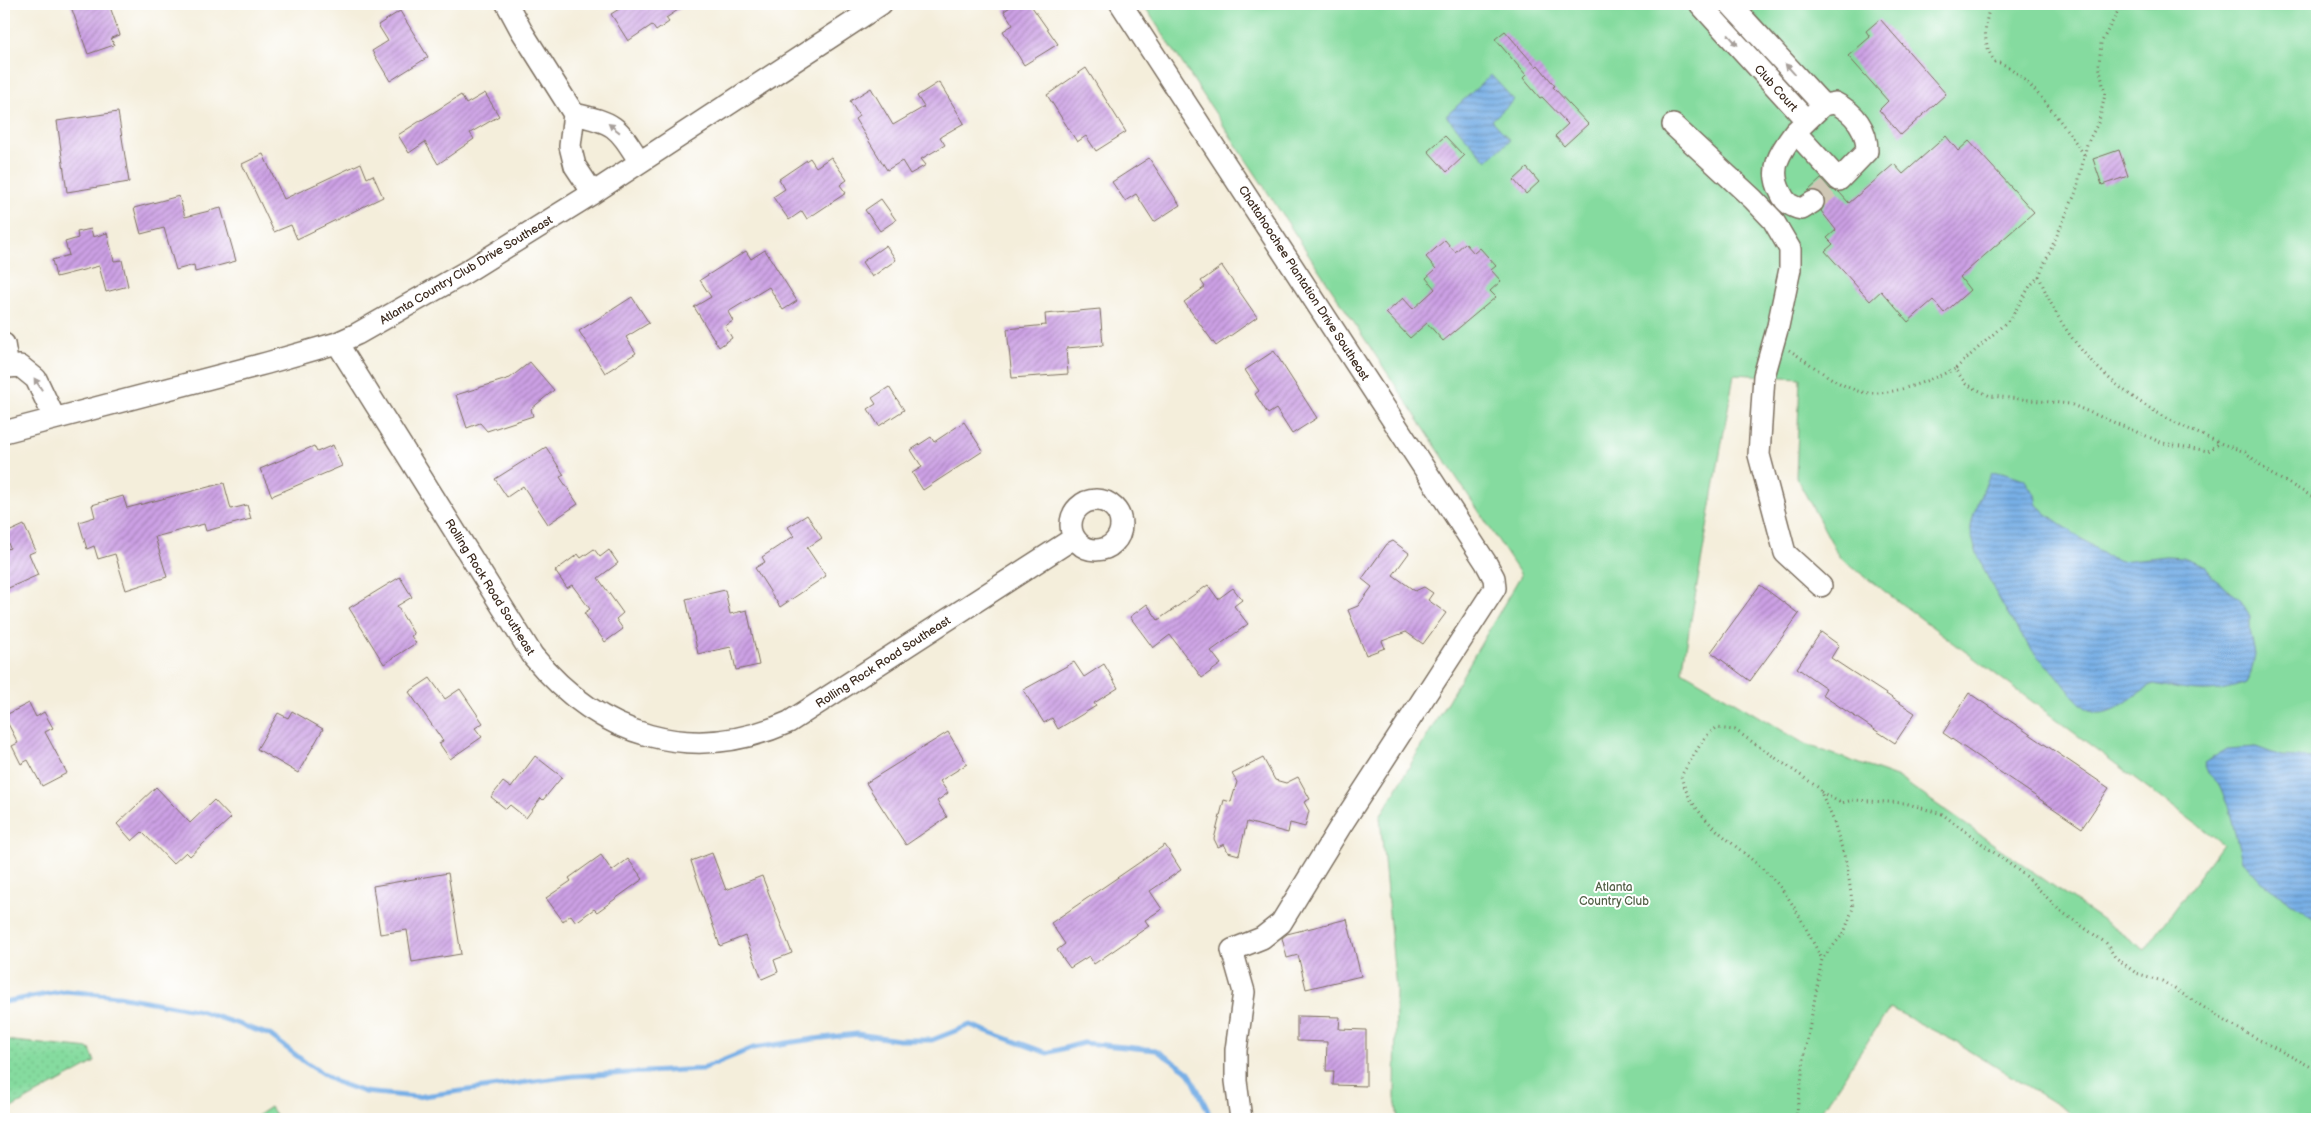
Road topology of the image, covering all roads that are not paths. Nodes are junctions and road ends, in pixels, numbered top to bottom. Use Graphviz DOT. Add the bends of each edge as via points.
graph roads {
  1 [pos="508,4"];
  2 [pos="1122,4"];
  3 [pos="1700,4"];
  4 [pos="1730,4"];
  5 [pos="870,7"];
  6 [pos="1823,105"];
  7 [pos="574,114"];
  8 [pos="1673,125"];
  9 [pos="1800,126"];
  10 [pos="640,162"];
  11 [pos="592,194"];
  12 [pos="1813,202"];
  13 [pos="337,343"];
  14 [pos="4,344"];
  15 [pos="6,368"];
  16 [pos="54,417"];
  17 [pos="4,432"];
  18 [pos="1074,538"];
  19 [pos="1821,586"];
  20 [pos="1241,1119"];
  1 -- 7 [label="street"];
  2 -- 20 [label="street, Chattahoochee Plantation Drive Southeast" via="1486,563 1496,588 1281,923 1262,938 1232,950 1244,992 1236,1050"];
  3 -- 9 [label="street, Club Court, one-way"];
  6 -- 4 [label="street, Club Court, one-way"];
  5 -- 10 [label="street, Atlanta Country Club Drive Southeast"];
  6 -- 9 [label="street, Club Court"];
  6 -- 9 [label="street" via="1835,103 1844,107 1867,136 1866,151 1836,182"];
  10 -- 7 [label="street, one-way" via="621,133 605,121"];
  7 -- 11 [label="street" via="570,146 575,166"];
  8 -- 19 [label="street" via="1773,220 1790,249 1790,269 1764,376 1759,455 1785,553"];
  9 -- 12 [label="street" via="1776,160 1776,184 1793,208 1802,209"];
  10 -- 11 [label="street, Atlanta Country Club Drive Southeast"];
  11 -- 13 [label="street, Atlanta Country Club Drive Southeast" via="401,310"];
  13 -- 16 [label="street, Atlanta Country Club Drive Southeast"];
  13 -- 18 [label="street, Rolling Rock Road Southeast" via="533,656 566,690 599,714 634,732 655,738 674,742 721,742 758,734 789,722"];
  14 -- 15 [label="street"];
  16 -- 15 [label="street, one-way" via="36,379 20,366"];
  16 -- 17 [label="street, Atlanta Country Club Drive Southeast"];
}
